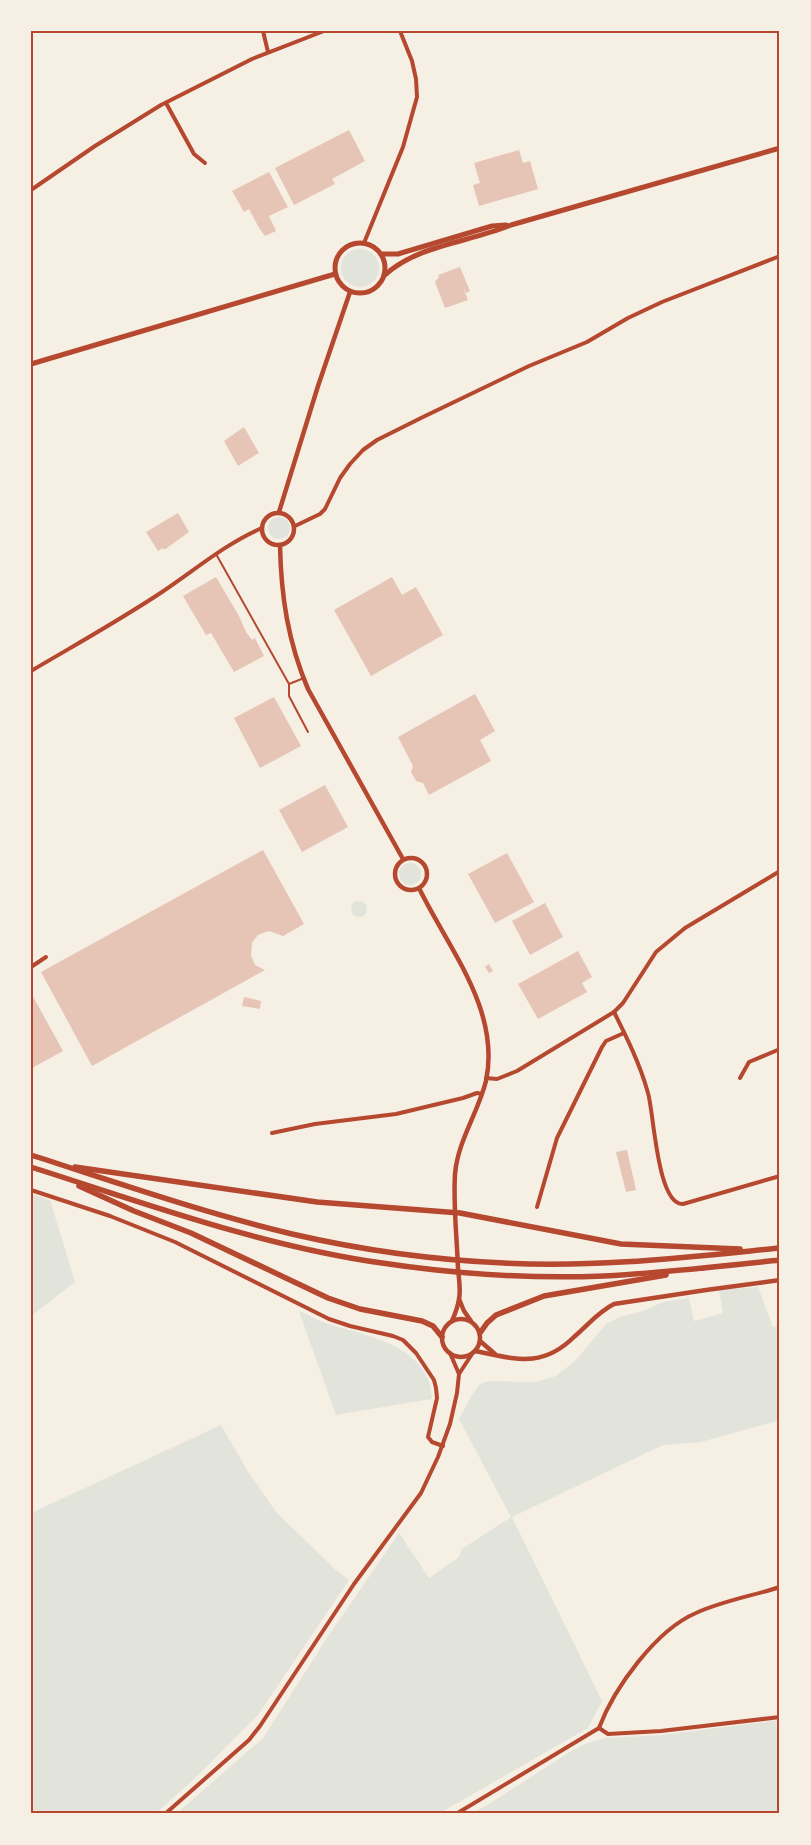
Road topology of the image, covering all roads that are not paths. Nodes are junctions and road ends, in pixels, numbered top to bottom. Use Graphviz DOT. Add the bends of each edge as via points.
graph roads {
  1 [pos="263,31"];
  2 [pos="324,31"];
  3 [pos="400,31"];
  4 [pos="268,52"];
  5 [pos="166,103"];
  6 [pos="778,148"];
  7 [pos="780,155"];
  8 [pos="206,163"];
  9 [pos="31,190"];
  10 [pos="511,225"];
  11 [pos="364,244"];
  12 [pos="381,254"];
  13 [pos="780,256"];
  14 [pos="335,274"];
  15 [pos="384,275"];
  16 [pos="350,292"];
  17 [pos="31,364"];
  18 [pos="278,512"];
  19 [pos="295,526"];
  20 [pos="262,528"];
  21 [pos="280,545"];
  22 [pos="216,554"];
  23 [pos="31,671"];
  24 [pos="304,678"];
  25 [pos="289,684"];
  26 [pos="308,732"];
  27 [pos="403,859"];
  28 [pos="780,871"];
  29 [pos="418,888"];
  30 [pos="46,957"];
  31 [pos="31,967"];
  32 [pos="614,1012"];
  33 [pos="624,1033"];
  34 [pos="780,1049"];
  35 [pos="486,1078"];
  36 [pos="740,1078"];
  37 [pos="482,1094"];
  38 [pos="272,1133"];
  39 [pos="31,1155"];
  40 [pos="61,1165"];
  41 [pos="31,1168"];
  42 [pos="52,1174"];
  43 [pos="780,1176"];
  44 [pos="31,1190"];
  45 [pos="537,1207"];
  46 [pos="456,1213"];
  47 [pos="780,1248"];
  48 [pos="754,1250"];
  49 [pos="780,1260"];
  50 [pos="698,1268"];
  51 [pos="780,1280"];
  52 [pos="459,1299"];
  53 [pos="452,1321"];
  54 [pos="472,1322"];
  55 [pos="480,1333"];
  56 [pos="442,1337"];
  57 [pos="480,1341"];
  58 [pos="450,1353"];
  59 [pos="473,1353"];
  60 [pos="496,1355"];
  61 [pos="459,1374"];
  62 [pos="443,1446"];
  63 [pos="780,1587"];
  64 [pos="780,1717"];
  65 [pos="599,1728"];
  66 [pos="165,1814"];
  67 [pos="456,1814"];
  1 -- 4 [label="street"];
  2 -- 4 [label="street"];
  3 -- 11 [label="street" via="412,60 417,97 403,147"];
  4 -- 5 [label="street"];
  5 -- 8 [label="street" via="194,154"];
  5 -- 9 [label="street"];
  6 -- 7 [label="street"];
  6 -- 10 [label="main road"];
  10 -- 12 [label="main road" via="492,226 398,254"];
  10 -- 15 [label="main road" via="412,257"];
  11 -- 12 [label="main road"];
  11 -- 14 [label="main road" via="350,245 339,254"];
  12 -- 15 [label="main road" via="386,268"];
  13 -- 19 [label="street" via="662,302 587,342 377,440 348,466 320,514"];
  14 -- 16 [label="main road"];
  14 -- 17 [label="main road"];
  15 -- 16 [label="main road" via="373,290 358,294"];
  16 -- 18 [label="street"];
  18 -- 19 [label="street" via="291,518"];
  18 -- 20 [label="street" via="265,518"];
  19 -- 21 [label="street" via="291,540"];
  20 -- 21 [label="street" via="267,541"];
  20 -- 22 [label="street"];
  21 -- 24 [label="street" via="281,585 288,624"];
  22 -- 23 [label="street" via="161,593"];
  22 -- 25 [label="lane"];
  24 -- 25 [label="lane"];
  24 -- 27 [label="street"];
  25 -- 26 [label="lane" via="289,696"];
  27 -- 29 [label="street" via="395,871 396,881 406,889"];
  27 -- 29 [label="street" via="420,860 426,869 426,880"];
  28 -- 32 [label="street" via="685,928 656,952 623,1004"];
  29 -- 35 [label="street" via="478,1000 489,1043"];
  30 -- 31 [label="street"];
  32 -- 33 [label="street"];
  32 -- 35 [label="street" via="517,1071"];
  33 -- 43 [label="street" via="648,1094 661,1172 675,1202 683,1204"];
  33 -- 45 [label="street" via="606,1041 571,1109 552,1151"];
  34 -- 36 [label="street" via="749,1062"];
  35 -- 37 [label="street"];
  37 -- 38 [label="street" via="396,1114"];
  37 -- 46 [label="street" via="459,1153"];
  39 -- 40 [label="highway"];
  40 -- 46 [label="highway" via="317,1202"];
  40 -- 48 [label="highway" via="263,1227 322,1241 412,1255 572,1265"];
  41 -- 42 [label="highway"];
  42 -- 50 [label="highway" via="238,1232 381,1263 537,1276 610,1275"];
  42 -- 56 [label="highway" via="191,1233 328,1298 360,1309 422,1321 433,1326"];
  44 -- 62 [label="street" via="175,1242 322,1316 403,1340 434,1380 437,1398 428,1437"];
  46 -- 48 [label="highway" via="621,1244"];
  46 -- 52 [label="street"];
  47 -- 48 [label="highway"];
  49 -- 50 [label="highway"];
  50 -- 55 [label="highway" via="544,1296 492,1318"];
  51 -- 60 [label="street" via="623,1302 605,1308 566,1345 543,1358 521,1360"];
  52 -- 53 [label="street"];
  52 -- 54 [label="street"];
  53 -- 54 [label="street"];
  53 -- 56 [label="street"];
  54 -- 55 [label="street"];
  55 -- 57 [label="street"];
  56 -- 58 [label="street"];
  57 -- 59 [label="street"];
  57 -- 60 [label="street"];
  58 -- 59 [label="street" via="461,1357"];
  58 -- 61 [label="street"];
  59 -- 60 [label="street"];
  59 -- 61 [label="street"];
  61 -- 62 [label="street"];
  62 -- 66 [label="street" via="417,1499 354,1584 260,1726 249,1740"];
  63 -- 65 [label="street" via="704,1609 672,1629 632,1670"];
  64 -- 65 [label="street" via="660,1731 608,1734"];
  65 -- 67 [label="street"];
}
